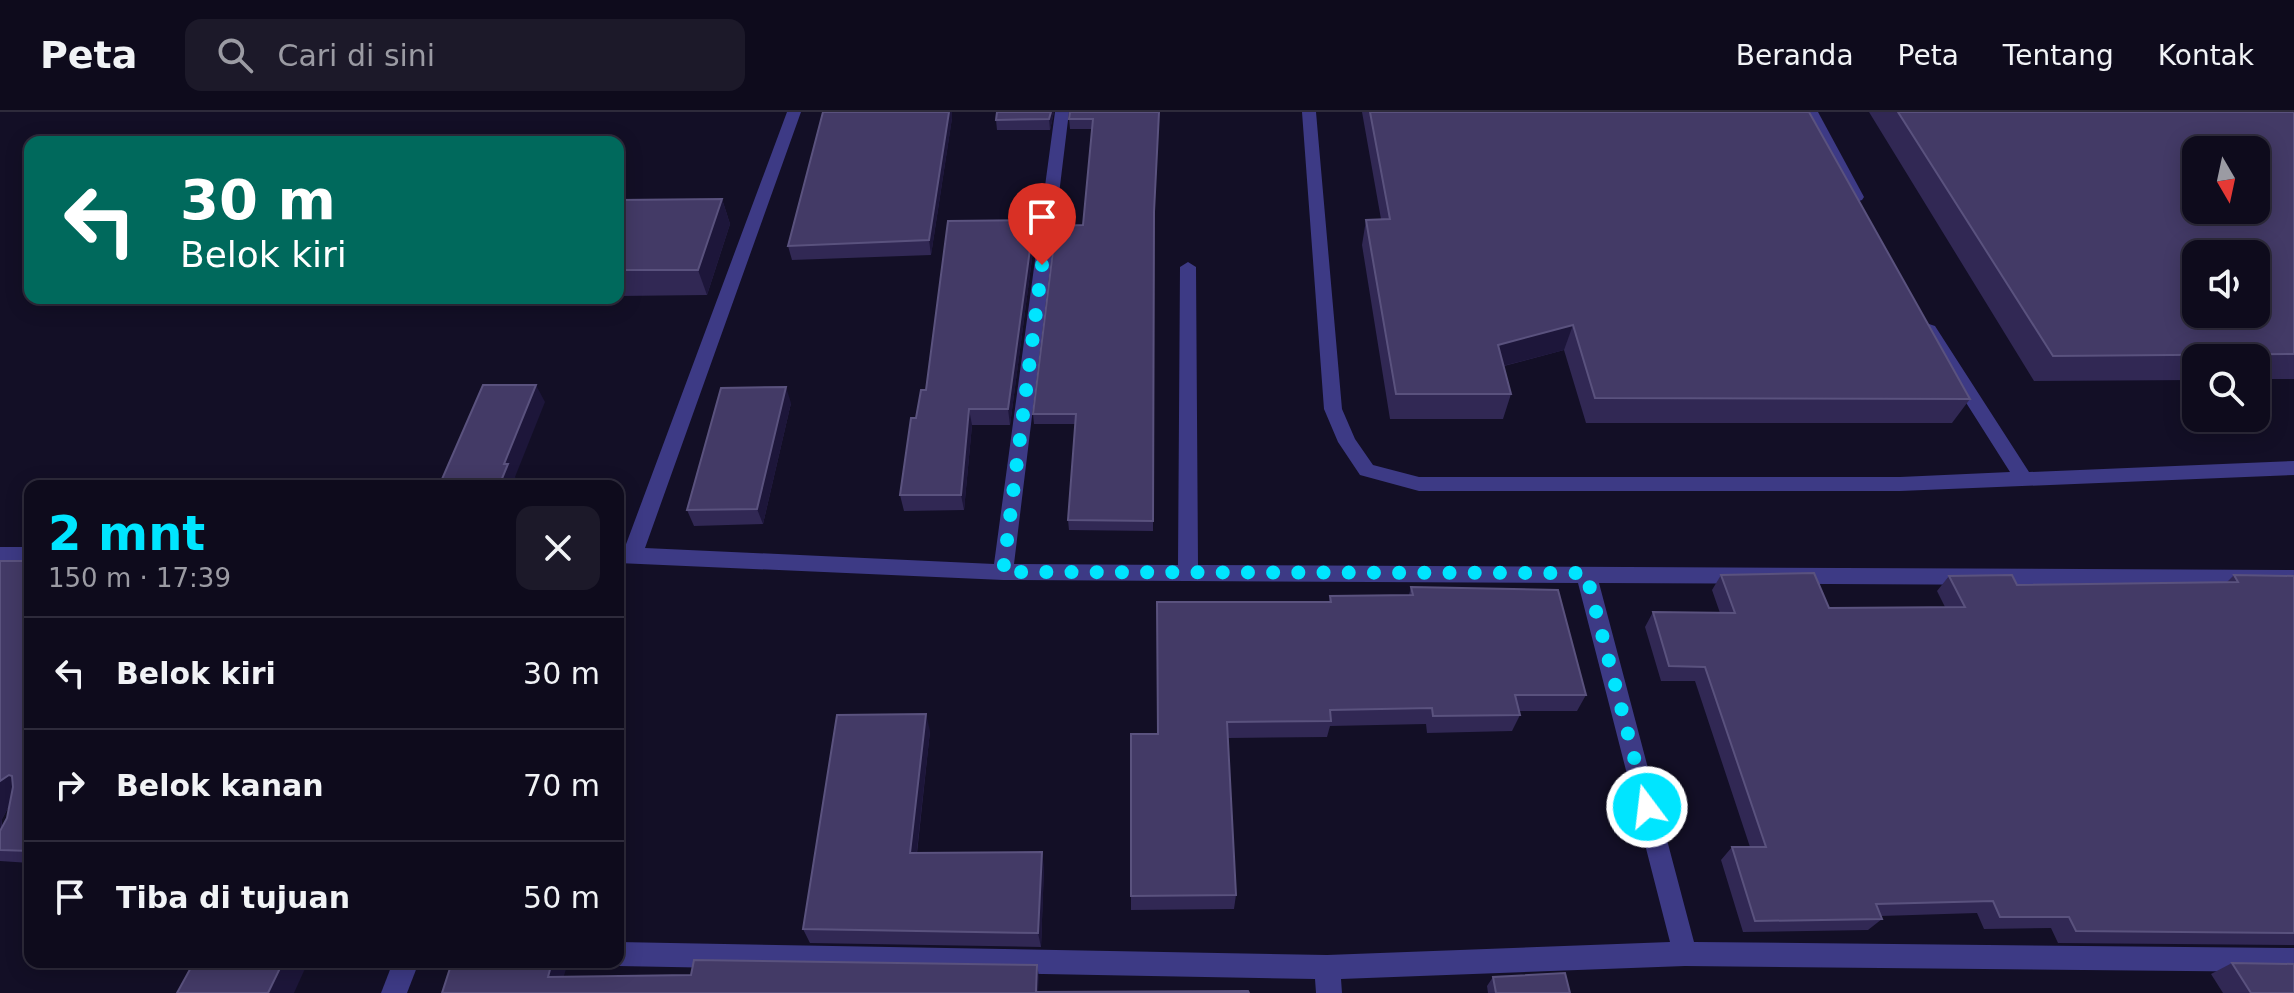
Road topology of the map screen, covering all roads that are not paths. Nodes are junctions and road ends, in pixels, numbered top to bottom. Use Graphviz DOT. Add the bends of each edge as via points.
graph roads {
  1 [pos="794,112"];
  2 [pos="1062,112"];
  3 [pos="1309,112"];
  4 [pos="1811,112"];
  5 [pos="1867,218"];
  6 [pos="1188,267"];
  7 [pos="1917,311"];
  8 [pos="2294,468"];
  9 [pos="2025,481"];
  10 [pos="0,555"];
  11 [pos="24,555"];
  12 [pos="625,555"];
  13 [pos="1003,572"];
  14 [pos="1188,573"];
  15 [pos="1586,573"];
  16 [pos="2294,578"];
  17 [pos="624,954"];
  18 [pos="1685,954"];
  19 [pos="2294,960"];
  20 [pos="1327,967"];
  21 [pos="404,968"];
  22 [pos="394,993"];
  23 [pos="1329,993"];
  1 -- 12 [label="street"];
  2 -- 13 [label="street"];
  3 -- 9 [label="street" via="1333,409 1367,470 1419,484"];
  4 -- 5 [label="street"];
  6 -- 14 [label="street"];
  7 -- 9 [label="street"];
  8 -- 9 [label="street"];
  10 -- 11 [label="street"];
  12 -- 13 [label="street"];
  13 -- 14 [label="street"];
  14 -- 15 [label="street"];
  15 -- 16 [label="street"];
  15 -- 18 [label="street"];
  17 -- 20 [label="street"];
  18 -- 19 [label="street"];
  18 -- 20 [label="street"];
  20 -- 23 [label="street"];
  21 -- 22 [label="street"];
}
